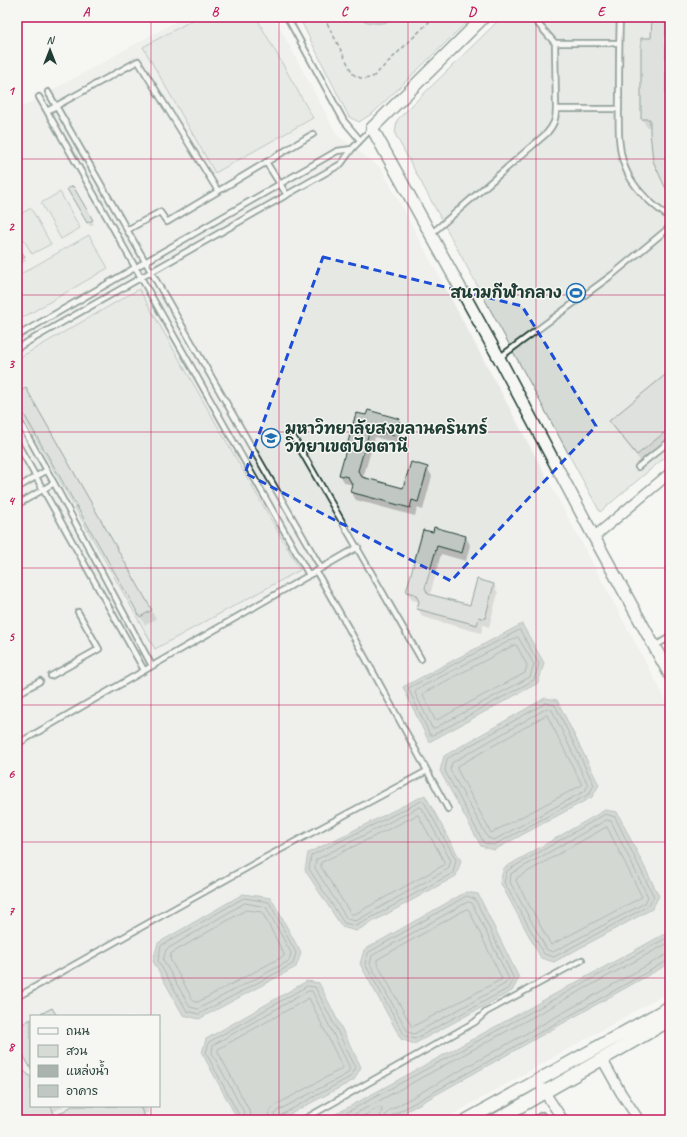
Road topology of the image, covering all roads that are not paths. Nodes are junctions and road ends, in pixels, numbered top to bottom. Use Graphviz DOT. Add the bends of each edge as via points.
graph roads {
  1 [pos="287,17"];
  2 [pos="484,17"];
  3 [pos="532,17"];
  4 [pos="620,17"];
  5 [pos="555,43"];
  6 [pos="619,43"];
  7 [pos="48,92"];
  8 [pos="39,97"];
  9 [pos="56,106"];
  10 [pos="556,109"];
  11 [pos="619,109"];
  12 [pos="47,111"];
  13 [pos="372,128"];
  14 [pos="313,134"];
  15 [pos="360,140"];
  16 [pos="352,149"];
  17 [pos="266,162"];
  18 [pos="281,184"];
  19 [pos="218,192"];
  20 [pos="287,195"];
  21 [pos="670,218"];
  22 [pos="670,227"];
  23 [pos="127,230"];
  24 [pos="431,234"];
  25 [pos="146,262"];
  26 [pos="136,268"];
  27 [pos="152,272"];
  28 [pos="141,278"];
  29 [pos="69,306"];
  30 [pos="75,316"];
  31 [pos="17,336"];
  32 [pos="17,348"];
  33 [pos="499,358"];
  34 [pos="17,417"];
  35 [pos="291,434"];
  36 [pos="670,441"];
  37 [pos="17,443"];
  38 [pos="638,467"];
  39 [pos="47,470"];
  40 [pos="670,473"];
  41 [pos="36,477"];
  42 [pos="54,483"];
  43 [pos="17,488"];
  44 [pos="44,490"];
  45 [pos="17,505"];
  46 [pos="594,538"];
  47 [pos="358,547"];
  48 [pos="318,570"];
  49 [pos="309,575"];
  50 [pos="78,612"];
  51 [pos="670,637"];
  52 [pos="655,646"];
  53 [pos="420,659"];
  54 [pos="152,666"];
  55 [pos="144,670"];
  56 [pos="670,675"];
  57 [pos="51,676"];
  58 [pos="40,681"];
  59 [pos="17,698"];
  60 [pos="17,744"];
  61 [pos="427,771"];
  62 [pos="448,809"];
  63 [pos="582,960"];
  64 [pos="17,997"];
  65 [pos="670,1007"];
  66 [pos="670,1020"];
  67 [pos="602,1059"];
  68 [pos="537,1081"];
  69 [pos="545,1092"];
  70 [pos="542,1115"];
  71 [pos="303,1120"];
  72 [pos="467,1120"];
  73 [pos="496,1120"];
  74 [pos="534,1120"];
  75 [pos="563,1120"];
  76 [pos="639,1120"];
  1 -- 15 [label="lane" via="344,121"];
  2 -- 13 [label="street"];
  3 -- 5 [label="lane"];
  4 -- 6 [label="lane"];
  5 -- 6 [label="lane"];
  5 -- 10 [label="lane"];
  6 -- 11 [label="lane"];
  7 -- 9 [label="lane"];
  8 -- 12 [label="lane"];
  9 -- 12 [label="lane"];
  9 -- 19 [label="lane" via="138,61"];
  9 -- 23 [label="lane"];
  10 -- 11 [label="lane"];
  10 -- 24 [label="lane" via="556,119 547,133"];
  11 -- 21 [label="lane" via="622,156 627,173 644,196"];
  12 -- 26 [label="lane"];
  13 -- 15 [label="lane"];
  13 -- 24 [label="street"];
  14 -- 17 [label="lane"];
  15 -- 16 [label="lane"];
  16 -- 18 [label="lane" via="337,151"];
  16 -- 20 [label="lane" via="341,164"];
  17 -- 18 [label="lane"];
  17 -- 19 [label="lane"];
  18 -- 20 [label="lane"];
  18 -- 25 [label="lane"];
  19 -- 23 [label="lane" via="167,222 160,212"];
  20 -- 27 [label="lane"];
  22 -- 33 [label="lane" via="612,275"];
  23 -- 25 [label="lane"];
  24 -- 33 [label="street"];
  25 -- 26 [label="lane"];
  25 -- 27 [label="lane"];
  26 -- 28 [label="lane"];
  26 -- 29 [label="lane"];
  27 -- 28 [label="lane"];
  27 -- 48 [label="lane"];
  28 -- 30 [label="lane"];
  28 -- 49 [label="lane"];
  29 -- 30 [label="lane"];
  29 -- 31 [label="lane"];
  30 -- 32 [label="lane"];
  33 -- 46 [label="street"];
  34 -- 39 [label="lane"];
  35 -- 47 [label="lane"];
  36 -- 38 [label="lane"];
  37 -- 41 [label="lane"];
  39 -- 41 [label="lane"];
  39 -- 42 [label="lane"];
  40 -- 46 [label="street"];
  41 -- 43 [label="lane"];
  41 -- 44 [label="lane"];
  42 -- 44 [label="lane"];
  42 -- 54 [label="lane"];
  44 -- 45 [label="lane"];
  44 -- 55 [label="lane"];
  46 -- 52 [label="street"];
  47 -- 48 [label="lane"];
  47 -- 53 [label="lane"];
  48 -- 49 [label="lane"];
  48 -- 61 [label="lane"];
  49 -- 54 [label="lane"];
  50 -- 57 [label="lane" via="99,649"];
  51 -- 52 [label="lane"];
  52 -- 56 [label="street"];
  54 -- 55 [label="lane"];
  55 -- 60 [label="lane"];
  58 -- 59 [label="lane" via="19,693"];
  61 -- 62 [label="lane"];
  61 -- 64 [label="lane" via="259,861"];
  63 -- 71 [label="lane" via="486,1012 475,1022"];
  65 -- 68 [label="main road"];
  66 -- 67 [label="main road"];
  67 -- 69 [label="main road"];
  67 -- 76 [label="street"];
  68 -- 69 [label="street"];
  68 -- 72 [label="main road"];
  69 -- 73 [label="main road"];
  69 -- 75 [label="street"];
  70 -- 74 [label="lane"];
}
